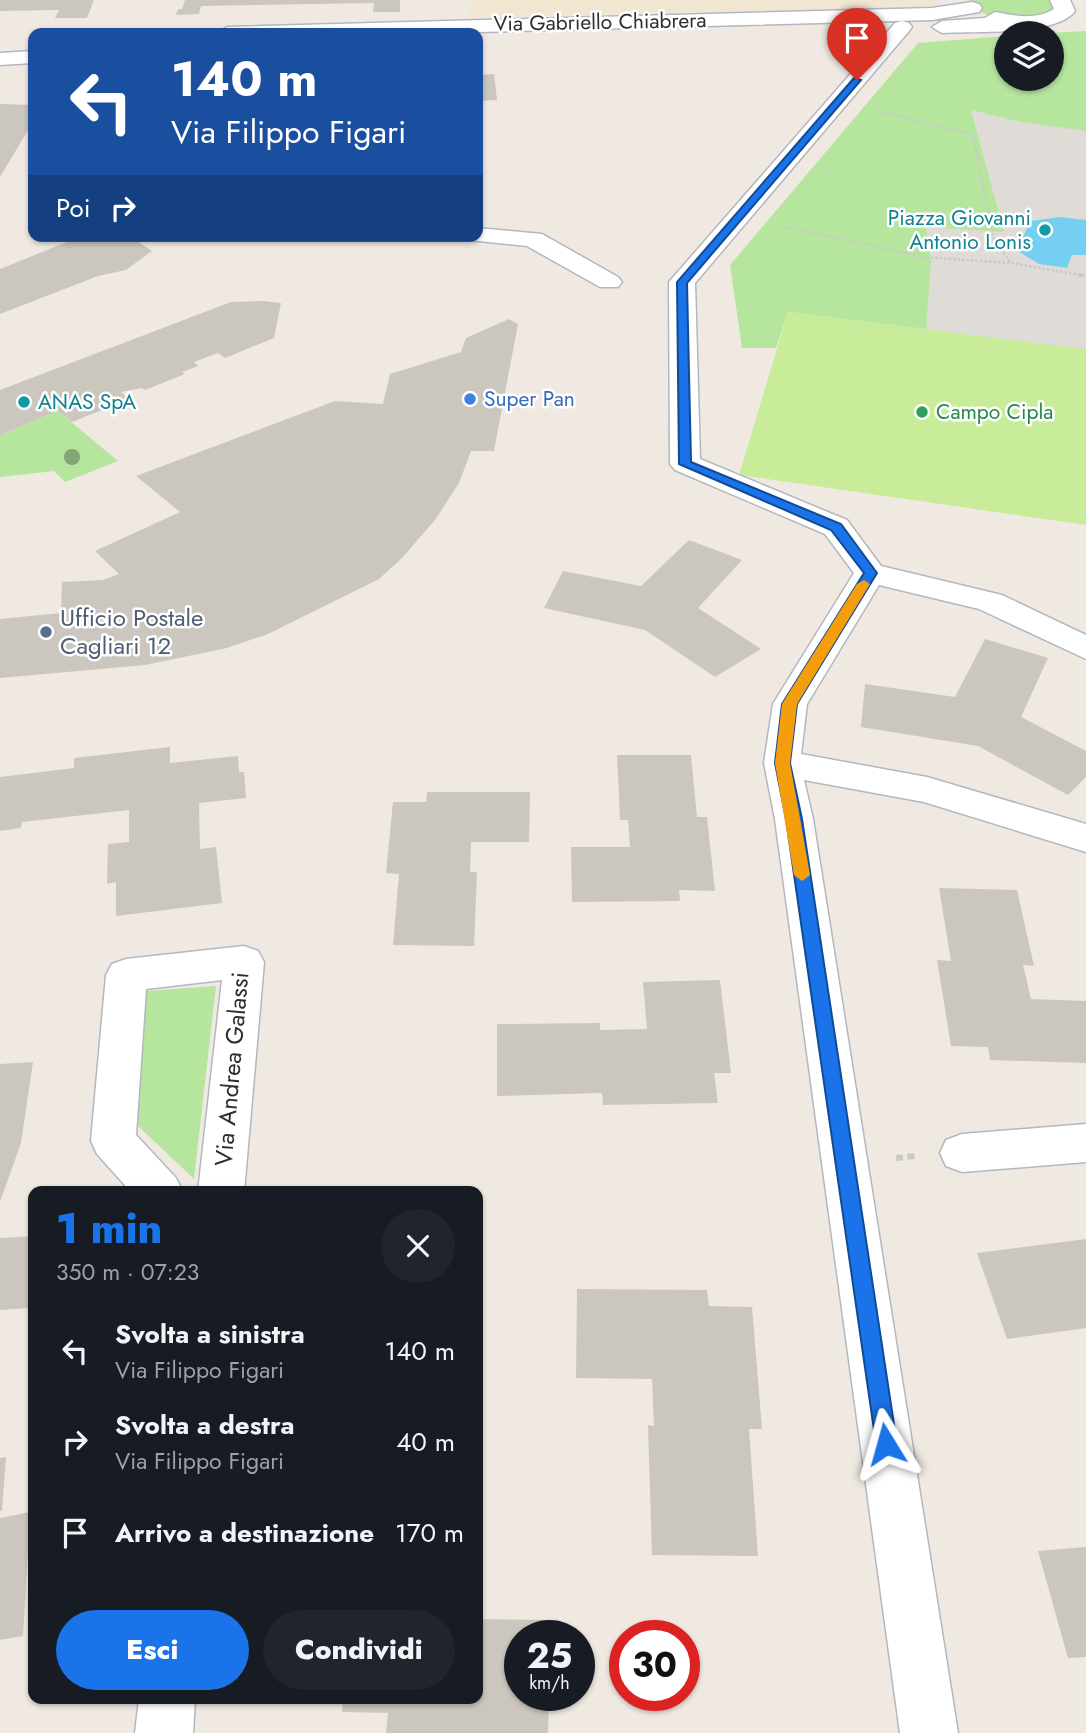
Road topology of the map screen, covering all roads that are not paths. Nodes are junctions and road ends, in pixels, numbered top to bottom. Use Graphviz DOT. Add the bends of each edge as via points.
graph roads {
  1 [pos="1060,0"];
  2 [pos="971,4"];
  3 [pos="1020,21"];
  4 [pos="1033,21"];
  5 [pos="1064,22"];
  6 [pos="1086,22"];
  7 [pos="994,25"];
  8 [pos="902,27"];
  9 [pos="413,28"];
  10 [pos="483,37"];
  11 [pos="28,44"];
  12 [pos="0,46"];
  13 [pos="28,57"];
  14 [pos="0,59"];
  15 [pos="483,235"];
  16 [pos="609,282"];
  17 [pos="870,573"];
  18 [pos="1086,648"];
  19 [pos="782,763"];
  20 [pos="1086,838"];
  21 [pos="1086,1143"];
  22 [pos="962,1153"];
  23 [pos="154,1186"];
  24 [pos="222,1186"];
  25 [pos="167,1704"];
  26 [pos="164,1733"];
  27 [pos="929,1733"];
  1 -- 4 [label="street" via="1065,7 1061,15"];
  2 -- 3 [label="street" via="994,18"];
  2 -- 9 [label="street, Via Gabriello Chiabrera" via="932,14"];
  5 -- 6 [label="street, Via Gabriello Chiabrera"];
  7 -- 8 [label="street, Via Gabriello Chiabrera"];
  8 -- 10 [label="street, Via Gabriello Chiabrera"];
  8 -- 17 [label="street" via="682,282 685,464 836,527"];
  11 -- 12 [label="street"];
  13 -- 14 [label="street"];
  15 -- 16 [label="street" via="533,239"];
  17 -- 18 [label="street" via="990,602"];
  17 -- 19 [label="street" via="790,704"];
  19 -- 20 [label="street" via="927,790"];
  19 -- 27 [label="street"];
  21 -- 22 [label="street"];
  23 -- 24 [label="street, Via Andrea Galassi" via="113,1141 126,975 244,962"];
  25 -- 26 [label="street"];
}
